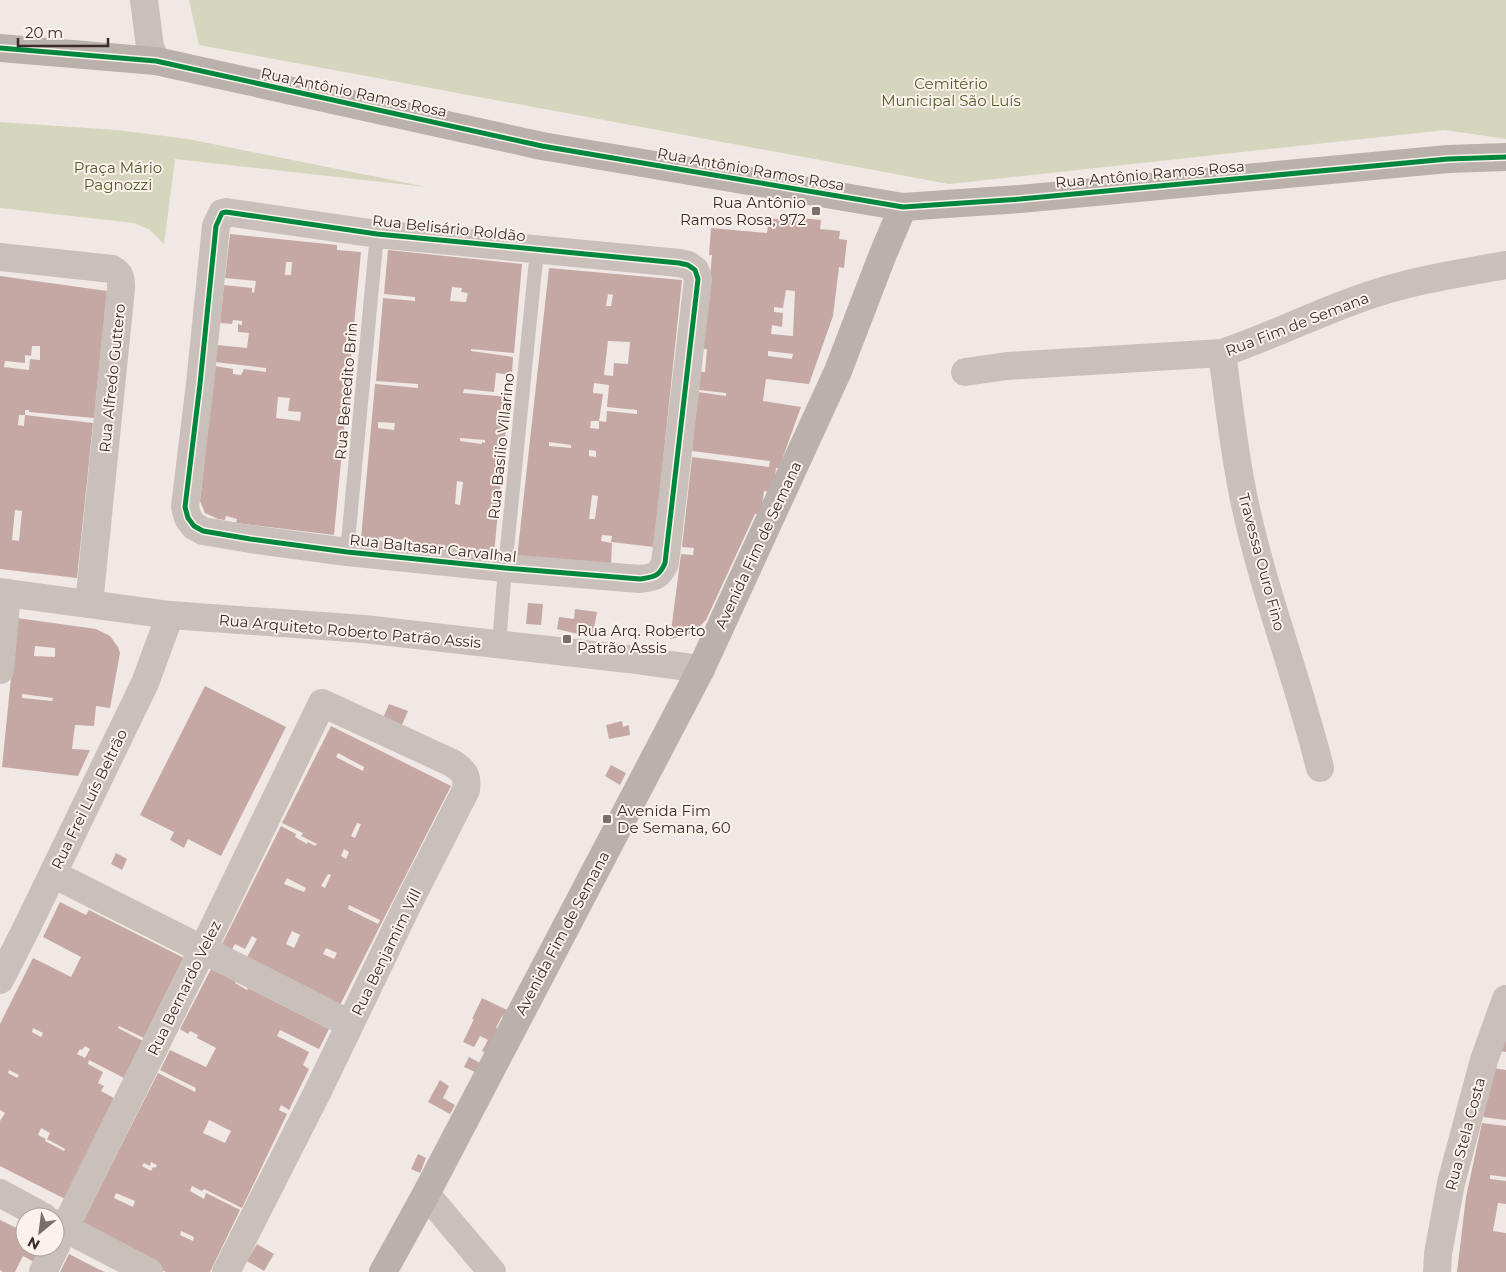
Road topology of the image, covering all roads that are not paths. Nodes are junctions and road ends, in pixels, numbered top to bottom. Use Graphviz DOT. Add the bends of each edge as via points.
graph roads {
  1 [pos="144,0"];
  2 [pos="0,48"];
  3 [pos="156,61"];
  4 [pos="1506,157"];
  5 [pos="903,207"];
  6 [pos="377,234"];
  7 [pos="537,250"];
  8 [pos="0,257"];
  9 [pos="1506,265"];
  10 [pos="1222,353"];
  11 [pos="965,372"];
  12 [pos="203,531"];
  13 [pos="347,552"];
  14 [pos="505,568"];
  15 [pos="661,573"];
  16 [pos="4,592"];
  17 [pos="90,604"];
  18 [pos="170,615"];
  19 [pos="499,645"];
  20 [pos="701,669"];
  21 [pos="0,670"];
  22 [pos="322,703"];
  23 [pos="1320,768"];
  24 [pos="53,874"];
  25 [pos="203,949"];
  26 [pos="0,980"];
  27 [pos="1506,999"];
  28 [pos="350,1024"];
  29 [pos="1495,1061"];
  30 [pos="0,1193"];
  31 [pos="426,1194"];
  32 [pos="26,1207"];
  33 [pos="64,1207"];
  34 [pos="65,1228"];
  35 [pos="47,1257"];
  36 [pos="43,1272"];
  37 [pos="149,1272"];
  38 [pos="226,1272"];
  39 [pos="384,1272"];
  40 [pos="492,1272"];
  41 [pos="1437,1272"];
  1 -- 3 [label="street" via="150,47"];
  2 -- 3 [label="main road, Rua Antônio Ramos Rosa"];
  3 -- 5 [label="main road, Rua Antônio Ramos Rosa" via="542,146"];
  4 -- 5 [label="main road, Rua Antônio Ramos Rosa" via="1448,159"];
  5 -- 20 [label="main road, Avenida Fim de Semana" via="838,371"];
  6 -- 7 [label="street, Rua Belisário Roldão"];
  6 -- 12 [label="street, Rua Belisário Roldão" via="222,213 216,226 185,507 194,526"];
  6 -- 13 [label="lane, Rua Benedito Brin"];
  7 -- 14 [label="lane, Rua Basilio Villarino"];
  7 -- 15 [label="street, Rua Belisário Roldão" via="679,263 696,270 698,279 670,524"];
  8 -- 17 [label="street, Rua Alfredo Guttero" via="112,269 121,278"];
  9 -- 10 [label="street, Rua Fim de Semana" via="1420,280 1354,300"];
  10 -- 11 [label="street, Rua Fim de Semana" via="1007,366"];
  10 -- 23 [label="street, Travessa Ouro Fino" via="1245,504"];
  12 -- 13 [label="street, Rua Baltasar Carvalhal"];
  13 -- 14 [label="street, Rua Baltasar Carvalhal"];
  14 -- 15 [label="street, Rua Baltasar Carvalhal" via="640,579"];
  14 -- 19 [label="lane, Rua Basilio Villarino"];
  16 -- 17 [label="street, Rua Arquiteto Roberto Patrão Assis"];
  16 -- 21 [label="street"];
  17 -- 18 [label="street, Rua Arquiteto Roberto Patrão Assis"];
  18 -- 19 [label="street, Rua Arquiteto Roberto Patrão Assis" via="364,629"];
  18 -- 24 [label="street, Rua Frei Luís Beltrão" via="145,683"];
  19 -- 20 [label="street, Rua Arquiteto Roberto Patrão Assis"];
  20 -- 31 [label="main road, Avenida Fim de Semana"];
  22 -- 25 [label="street, Rua Bernardo Velez"];
  22 -- 28 [label="street, Rua Benjamim Vill" via="452,764 462,770 467,780 466,790"];
  24 -- 25 [label="street"];
  24 -- 26 [label="street, Rua Frei Luís Beltrão"];
  25 -- 28 [label="street"];
  25 -- 33 [label="street, Rua Bernardo Velez"];
  27 -- 29 [label="street, Rua Stela Costa"];
  28 -- 38 [label="street, Rua Benjamim Vill"];
  29 -- 41 [label="street, Rua Stela Costa" via="1451,1183"];
  30 -- 32 [label="street"];
  31 -- 39 [label="main road, Avenida Fim de Semana"];
  31 -- 40 [label="street"];
  34 -- 37 [label="street"];
  35 -- 36 [label="street, Rua Bernardo Velez"];
}
